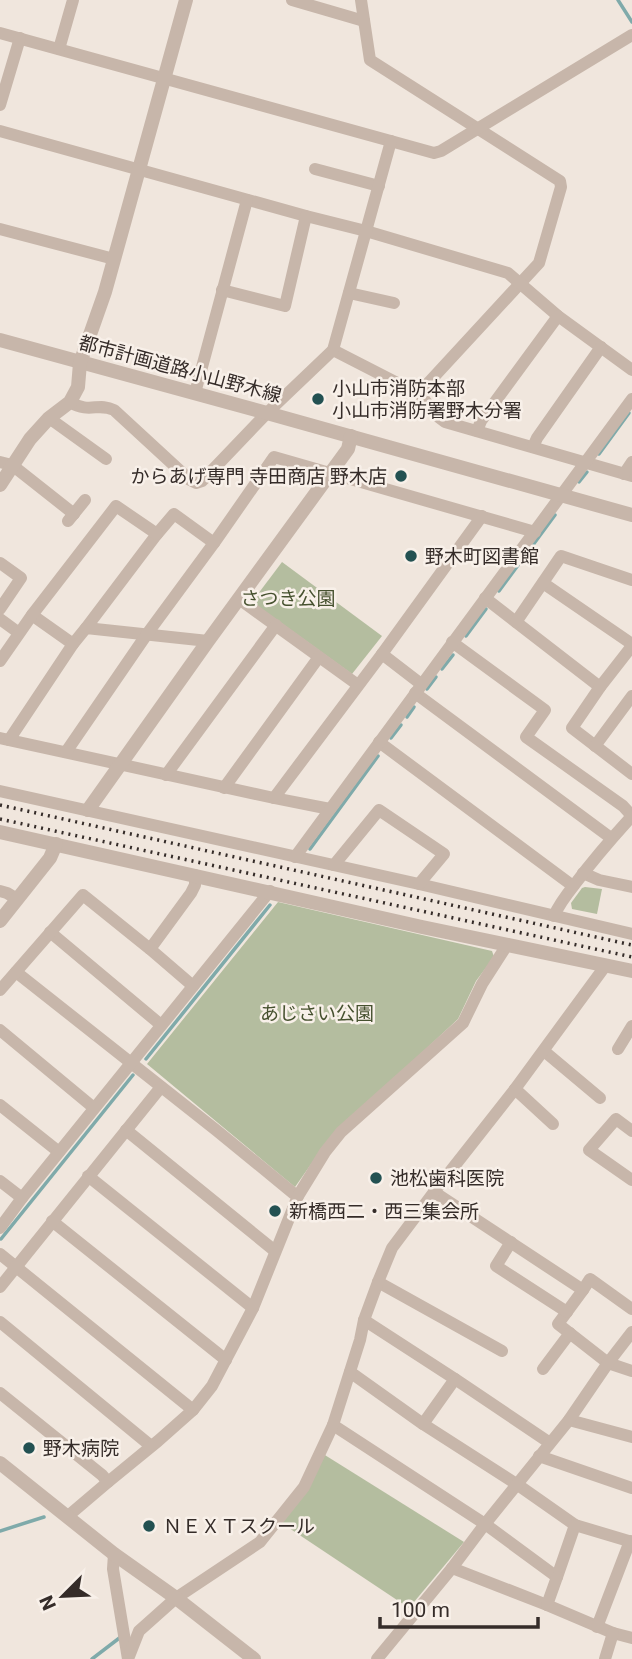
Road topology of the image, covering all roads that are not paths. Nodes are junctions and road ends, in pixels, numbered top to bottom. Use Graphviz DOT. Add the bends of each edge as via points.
graph roads {
  1 [pos="73,0"];
  2 [pos="186,0"];
  3 [pos="292,0"];
  4 [pos="361,0"];
  5 [pos="364,21"];
  6 [pos="0,33"];
  7 [pos="632,35"];
  8 [pos="20,38"];
  9 [pos="59,49"];
  10 [pos="163,78"];
  11 [pos="0,105"];
  12 [pos="478,128"];
  13 [pos="0,131"];
  14 [pos="391,141"];
  15 [pos="139,169"];
  16 [pos="315,169"];
  17 [pos="379,186"];
  18 [pos="247,200"];
  19 [pos="306,216"];
  20 [pos="0,229"];
  21 [pos="366,232"];
  22 [pos="114,259"];
  23 [pos="520,282"];
  24 [pos="222,290"];
  25 [pos="349,293"];
  26 [pos="394,303"];
  27 [pos="558,316"];
  28 [pos="0,340"];
  29 [pos="601,347"];
  30 [pos="332,351"];
  31 [pos="80,363"];
  32 [pos="632,370"];
  33 [pos="195,393"];
  34 [pos="419,393"];
  35 [pos="632,399"];
  36 [pos="71,402"];
  37 [pos="267,413"];
  38 [pos="49,418"];
  39 [pos="477,430"];
  40 [pos="351,436"];
  41 [pos="533,447"];
  42 [pos="106,459"];
  43 [pos="586,462"];
  44 [pos="632,462"];
  45 [pos="6,464"];
  46 [pos="331,473"];
  47 [pos="628,475"];
  48 [pos="0,485"];
  49 [pos="560,495"];
  50 [pos="85,500"];
  51 [pos="632,515"];
  52 [pos="482,516"];
  53 [pos="535,532"];
  54 [pos="157,534"];
  55 [pos="214,543"];
  56 [pos="0,563"];
  57 [pos="632,580"];
  58 [pos="543,583"];
  59 [pos="485,598"];
  60 [pos="239,599"];
  61 [pos="0,609"];
  62 [pos="32,615"];
  63 [pos="0,619"];
  64 [pos="516,622"];
  65 [pos="276,625"];
  66 [pos="86,628"];
  67 [pos="19,633"];
  68 [pos="147,635"];
  69 [pos="208,641"];
  70 [pos="453,642"];
  71 [pos="73,644"];
  72 [pos="632,645"];
  73 [pos="382,654"];
  74 [pos="319,657"];
  75 [pos="0,661"];
  76 [pos="358,685"];
  77 [pos="600,687"];
  78 [pos="418,689"];
  79 [pos="632,696"];
  80 [pos="4,739"];
  81 [pos="379,742"];
  82 [pos="595,746"];
  83 [pos="66,752"];
  84 [pos="121,764"];
  85 [pos="632,774"];
  86 [pos="166,775"];
  87 [pos="224,788"];
  88 [pos="0,791"];
  89 [pos="274,799"];
  90 [pos="330,809"];
  91 [pos="88,810"];
  92 [pos="632,816"];
  93 [pos="0,832"];
  94 [pos="611,838"];
  95 [pos="56,844"];
  96 [pos="295,857"];
  97 [pos="334,865"];
  98 [pos="583,873"];
  99 [pos="195,875"];
  100 [pos="419,884"];
  101 [pos="573,886"];
  102 [pos="632,887"];
  103 [pos="0,891"];
  104 [pos="270,891"];
  105 [pos="17,899"];
  106 [pos="554,916"];
  107 [pos="0,920"];
  108 [pos="50,932"];
  109 [pos="632,934"];
  110 [pos="507,946"];
  111 [pos="150,948"];
  112 [pos="606,965"];
  113 [pos="16,971"];
  114 [pos="632,971"];
  115 [pos="193,986"];
  116 [pos="0,990"];
  117 [pos="161,1025"];
  118 [pos="632,1026"];
  119 [pos="0,1030"];
  120 [pos="618,1049"];
  121 [pos="544,1051"];
  122 [pos="131,1063"];
  123 [pos="161,1087"];
  124 [pos="515,1089"];
  125 [pos="600,1098"];
  126 [pos="0,1105"];
  127 [pos="94,1108"];
  128 [pos="553,1124"];
  129 [pos="126,1130"];
  130 [pos="632,1131"];
  131 [pos="59,1152"];
  132 [pos="88,1177"];
  133 [pos="632,1180"];
  134 [pos="0,1181"];
  135 [pos="434,1192"];
  136 [pos="299,1196"];
  137 [pos="22,1198"];
  138 [pos="52,1221"];
  139 [pos="0,1228"];
  140 [pos="511,1242"];
  141 [pos="275,1251"];
  142 [pos="0,1254"];
  143 [pos="16,1267"];
  144 [pos="378,1282"];
  145 [pos="0,1287"];
  146 [pos="583,1290"];
  147 [pos="253,1307"];
  148 [pos="632,1309"];
  149 [pos="566,1312"];
  150 [pos="364,1320"];
  151 [pos="0,1322"];
  152 [pos="632,1332"];
  153 [pos="570,1334"];
  154 [pos="502,1352"];
  155 [pos="226,1360"];
  156 [pos="608,1363"];
  157 [pos="543,1369"];
  158 [pos="632,1371"];
  159 [pos="350,1373"];
  160 [pos="455,1380"];
  161 [pos="0,1393"];
  162 [pos="193,1410"];
  163 [pos="569,1420"];
  164 [pos="423,1424"];
  165 [pos="333,1425"];
  166 [pos="632,1437"];
  167 [pos="550,1443"];
  168 [pos="151,1446"];
  169 [pos="539,1456"];
  170 [pos="0,1463"];
  171 [pos="108,1482"];
  172 [pos="518,1485"];
  173 [pos="632,1488"];
  174 [pos="68,1516"];
  175 [pos="485,1524"];
  176 [pos="575,1525"];
  177 [pos="631,1542"];
  178 [pos="114,1554"];
  179 [pos="452,1568"];
  180 [pos="557,1577"];
  181 [pos="176,1598"];
  182 [pos="547,1605"];
  183 [pos="597,1627"];
  184 [pos="613,1633"];
  185 [pos="632,1638"];
  186 [pos="128,1659"];
  187 [pos="254,1659"];
  188 [pos="377,1659"];
  189 [pos="605,1659"];
  1 -- 9 [label="street"];
  2 -- 10 [label="street"];
  3 -- 5 [label="street"];
  4 -- 5 [label="street"];
  5 -- 12 [label="street" via="370,60"];
  6 -- 8 [label="street"];
  7 -- 12 [label="street"];
  8 -- 9 [label="street"];
  8 -- 11 [label="street"];
  9 -- 10 [label="street"];
  10 -- 14 [label="street"];
  10 -- 15 [label="street"];
  12 -- 14 [label="street" via="434,153"];
  12 -- 23 [label="street" via="560,181 539,263"];
  13 -- 15 [label="street"];
  14 -- 17 [label="street"];
  15 -- 18 [label="street"];
  15 -- 22 [label="street"];
  16 -- 17 [label="street"];
  17 -- 21 [label="street"];
  18 -- 19 [label="street"];
  18 -- 24 [label="street"];
  19 -- 21 [label="street"];
  19 -- 24 [label="street" via="285,306"];
  20 -- 22 [label="street"];
  21 -- 23 [label="street" via="508,273"];
  21 -- 25 [label="street"];
  22 -- 31 [label="street"];
  23 -- 27 [label="street"];
  23 -- 34 [label="street"];
  24 -- 33 [label="street"];
  25 -- 26 [label="street"];
  25 -- 30 [label="street"];
  27 -- 29 [label="street"];
  27 -- 39 [label="street"];
  28 -- 31 [label="street, 都市計画道路小山野木線"];
  29 -- 32 [label="street"];
  29 -- 41 [label="street"];
  30 -- 34 [label="street"];
  30 -- 37 [label="street"];
  31 -- 33 [label="street, 都市計画道路小山野木線"];
  31 -- 36 [label="street"];
  33 -- 37 [label="street, 都市計画道路小山野木線"];
  34 -- 39 [label="street" via="445,422"];
  35 -- 43 [label="street"];
  36 -- 37 [label="street" via="80,408 114,410 196,483"];
  36 -- 38 [label="street"];
  37 -- 40 [label="street, 都市計画道路小山野木線"];
  38 -- 42 [label="street"];
  38 -- 45 [label="street"];
  39 -- 41 [label="street"];
  40 -- 46 [label="street" via="348,449"];
  40 -- 49 [label="street, 都市計画道路小山野木線"];
  41 -- 43 [label="street"];
  43 -- 47 [label="street"];
  43 -- 49 [label="street"];
  44 -- 47 [label="street"];
  45 -- 48 [label="street"];
  45 -- 50 [label="street" via="71,517"];
  46 -- 52 [label="street"];
  46 -- 55 [label="street" via="274,457"];
  46 -- 60 [label="street"];
  49 -- 51 [label="street, 都市計画道路小山野木線"];
  49 -- 53 [label="street"];
  52 -- 53 [label="street"];
  52 -- 73 [label="street"];
  53 -- 59 [label="street"];
  54 -- 55 [label="street" via="174,513"];
  54 -- 62 [label="street" via="116,506"];
  54 -- 66 [label="street"];
  55 -- 68 [label="street"];
  56 -- 61 [label="street" via="21,578"];
  57 -- 58 [label="street" via="561,556"];
  58 -- 64 [label="street"];
  58 -- 72 [label="street"];
  59 -- 64 [label="street"];
  59 -- 70 [label="street"];
  60 -- 65 [label="street"];
  60 -- 69 [label="street"];
  62 -- 67 [label="street"];
  62 -- 71 [label="street"];
  63 -- 67 [label="street"];
  64 -- 77 [label="street"];
  65 -- 74 [label="street"];
  65 -- 86 [label="street"];
  66 -- 68 [label="street"];
  66 -- 71 [label="street"];
  67 -- 75 [label="street"];
  68 -- 69 [label="street"];
  68 -- 83 [label="street"];
  69 -- 84 [label="street"];
  70 -- 78 [label="street"];
  70 -- 92 [label="street" via="545,710 526,737"];
  71 -- 80 [label="street"];
  72 -- 77 [label="street"];
  73 -- 76 [label="street"];
  73 -- 78 [label="street"];
  74 -- 76 [label="street"];
  74 -- 87 [label="street"];
  76 -- 89 [label="street"];
  77 -- 82 [label="street" via="572,728"];
  78 -- 81 [label="street"];
  78 -- 94 [label="street"];
  79 -- 82 [label="street"];
  80 -- 83 [label="street"];
  81 -- 90 [label="street"];
  81 -- 101 [label="street"];
  82 -- 85 [label="street"];
  83 -- 84 [label="street"];
  84 -- 86 [label="street"];
  84 -- 91 [label="street"];
  86 -- 87 [label="street"];
  87 -- 89 [label="street"];
  88 -- 91 [label="street"];
  89 -- 90 [label="street"];
  90 -- 96 [label="street"];
  91 -- 96 [label="street"];
  92 -- 94 [label="street"];
  93 -- 95 [label="street"];
  94 -- 98 [label="street"];
  95 -- 99 [label="street"];
  95 -- 105 [label="street"];
  96 -- 97 [label="street"];
  97 -- 100 [label="street"];
  97 -- 100 [label="street" via="379,810 444,854"];
  98 -- 101 [label="street"];
  98 -- 102 [label="street"];
  99 -- 104 [label="street"];
  99 -- 111 [label="street" via="191,893"];
  100 -- 106 [label="street"];
  101 -- 106 [label="street"];
  103 -- 105 [label="street"];
  104 -- 110 [label="street"];
  104 -- 115 [label="street"];
  105 -- 107 [label="street"];
  106 -- 109 [label="street"];
  108 -- 111 [label="street" via="83,895"];
  108 -- 113 [label="street"];
  108 -- 117 [label="street"];
  110 -- 112 [label="street"];
  110 -- 136 [label="street" via="463,1023 341,1132"];
  111 -- 115 [label="street"];
  112 -- 114 [label="street"];
  112 -- 121 [label="street"];
  113 -- 116 [label="street"];
  113 -- 122 [label="street"];
  115 -- 117 [label="street"];
  117 -- 122 [label="street"];
  118 -- 120 [label="street"];
  119 -- 127 [label="street"];
  121 -- 124 [label="street"];
  121 -- 125 [label="street"];
  122 -- 123 [label="street"];
  122 -- 127 [label="street"];
  123 -- 129 [label="street"];
  123 -- 136 [label="street"];
  124 -- 128 [label="street"];
  124 -- 135 [label="street"];
  126 -- 131 [label="street"];
  127 -- 131 [label="street"];
  129 -- 132 [label="street"];
  129 -- 141 [label="street"];
  130 -- 133 [label="street" via="616,1119 589,1150"];
  131 -- 137 [label="street"];
  132 -- 138 [label="street"];
  132 -- 147 [label="street"];
  134 -- 137 [label="street"];
  135 -- 140 [label="street"];
  135 -- 144 [label="street" via="392,1248"];
  136 -- 141 [label="street"];
  137 -- 139 [label="street"];
  138 -- 143 [label="street"];
  138 -- 155 [label="street"];
  140 -- 146 [label="street"];
  140 -- 149 [label="street" via="496,1266"];
  141 -- 147 [label="street"];
  142 -- 143 [label="street"];
  143 -- 145 [label="street"];
  143 -- 162 [label="street"];
  144 -- 150 [label="street"];
  144 -- 154 [label="street"];
  146 -- 148 [label="street" via="590,1279"];
  146 -- 149 [label="street"];
  147 -- 155 [label="street"];
  149 -- 153 [label="street" via="558,1324"];
  150 -- 159 [label="street"];
  150 -- 160 [label="street"];
  151 -- 168 [label="street"];
  152 -- 156 [label="street"];
  153 -- 156 [label="street"];
  153 -- 157 [label="street"];
  155 -- 162 [label="street"];
  156 -- 158 [label="street"];
  156 -- 163 [label="street"];
  159 -- 164 [label="street"];
  159 -- 165 [label="street"];
  160 -- 164 [label="street"];
  160 -- 167 [label="street"];
  161 -- 171 [label="street"];
  162 -- 168 [label="street"];
  163 -- 166 [label="street"];
  163 -- 167 [label="street"];
  164 -- 172 [label="street"];
  165 -- 175 [label="street"];
  165 -- 181 [label="street" via="304,1487 260,1542"];
  167 -- 169 [label="street"];
  168 -- 171 [label="street"];
  169 -- 172 [label="street"];
  169 -- 173 [label="street"];
  170 -- 174 [label="street"];
  171 -- 174 [label="street"];
  172 -- 175 [label="street"];
  172 -- 176 [label="street"];
  174 -- 178 [label="street"];
  175 -- 179 [label="street"];
  175 -- 180 [label="street"];
  176 -- 177 [label="street"];
  176 -- 180 [label="street"];
  177 -- 183 [label="street"];
  178 -- 181 [label="street"];
  178 -- 186 [label="street"];
  179 -- 182 [label="street"];
  179 -- 188 [label="street"];
  180 -- 182 [label="street"];
  181 -- 186 [label="street" via="139,1630"];
  181 -- 187 [label="street"];
  182 -- 183 [label="street"];
  183 -- 184 [label="street"];
  184 -- 185 [label="street"];
  184 -- 189 [label="street"];
}
